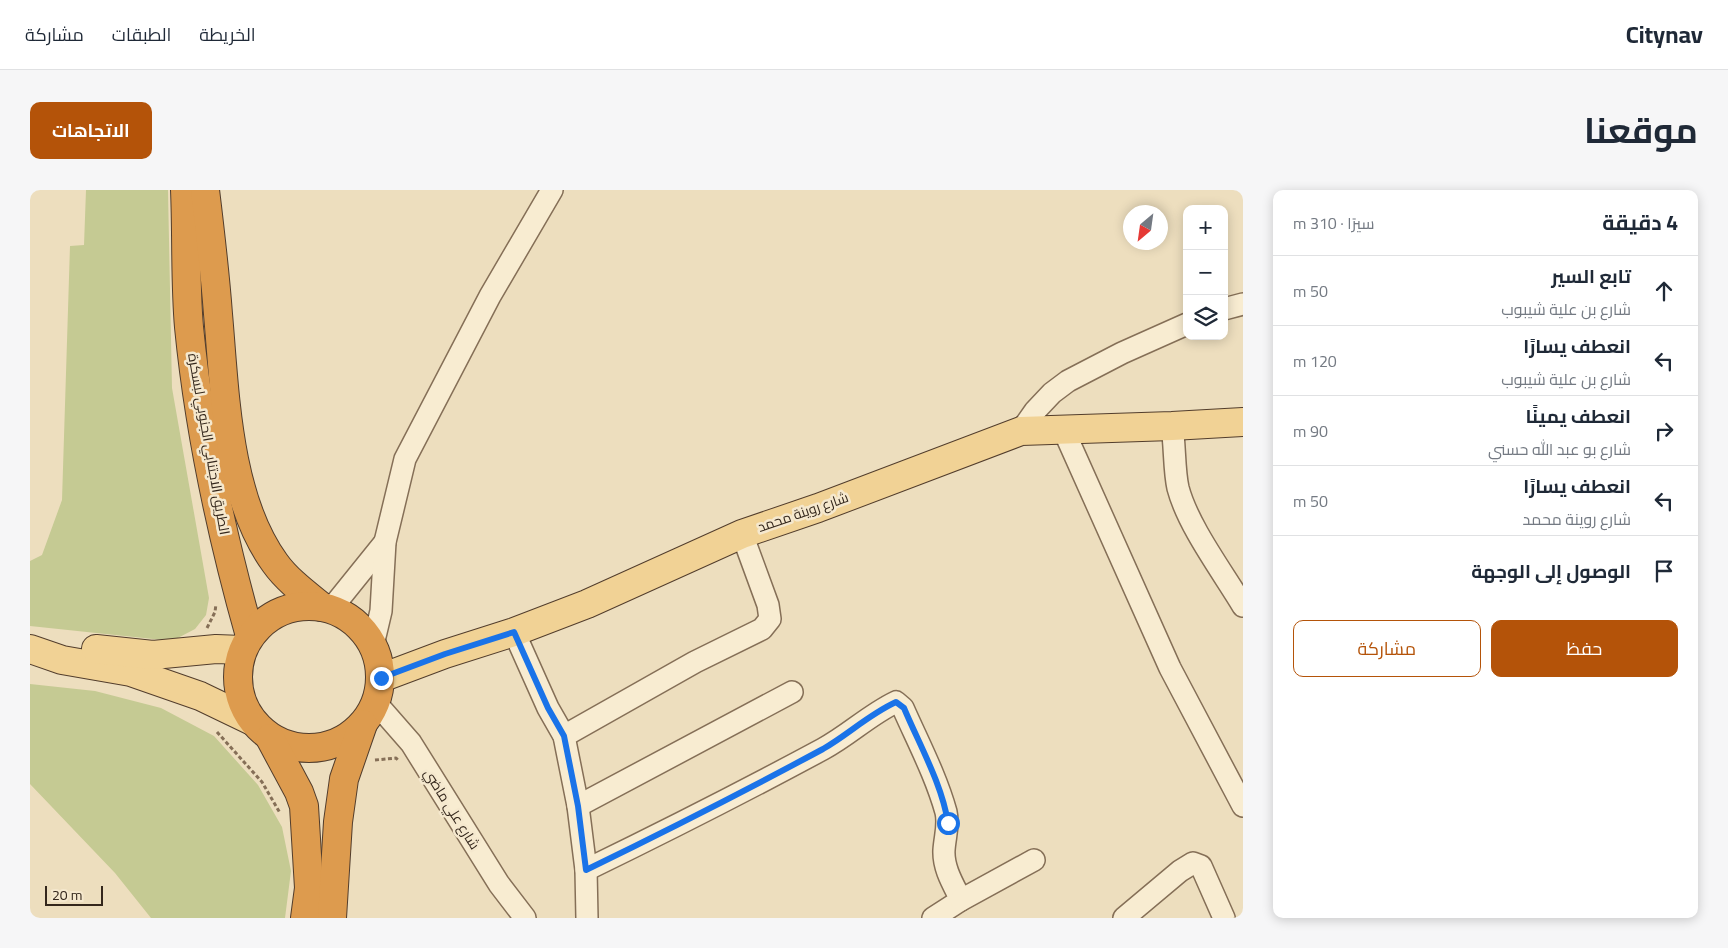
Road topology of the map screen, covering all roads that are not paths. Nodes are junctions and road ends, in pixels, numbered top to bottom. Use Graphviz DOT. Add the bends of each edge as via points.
graph roads {
  1 [pos="185,190"];
  2 [pos="205,190"];
  3 [pos="552,190"];
  4 [pos="1243,304"];
  5 [pos="1228,309"];
  6 [pos="1183,326"];
  7 [pos="1243,422"];
  8 [pos="1172,426"];
  9 [pos="1021,431"];
  10 [pos="1064,431"];
  11 [pos="742,534"];
  12 [pos="385,542"];
  13 [pos="1243,606"];
  14 [pos="327,608"];
  15 [pos="514,632"];
  16 [pos="246,643"];
  17 [pos="373,645"];
  18 [pos="30,648"];
  19 [pos="792,692"];
  20 [pos="373,702"];
  21 [pos="261,730"];
  22 [pos="564,736"];
  23 [pos="578,806"];
  24 [pos="1243,806"];
  25 [pos="1034,860"];
  26 [pos="586,870"];
  27 [pos="961,900"];
  28 [pos="305,918"];
  29 [pos="332,918"];
  30 [pos="525,918"];
  31 [pos="587,918"];
  32 [pos="933,918"];
  33 [pos="1124,918"];
  34 [pos="1224,918"];
  1 -- 16 [label="highway, الطريق الاجتنابي الجنوبي لبسكرة" via="189,326 200,412"];
  2 -- 14 [label="highway, الطريق الاجتنابي الجنوبي لبسكرة" via="228,423 244,500 255,529 275,564 302,591"];
  3 -- 12 [label="street" via="490,296 406,459"];
  4 -- 5 [label="street"];
  6 -- 9 [label="street" via="1068,381 1052,393"];
  7 -- 8 [label="main road, شارع روينة محمد"];
  8 -- 10 [label="main road, شارع روينة محمد"];
  8 -- 13 [label="street" via="1178,486 1184,504"];
  9 -- 10 [label="main road, شارع روينة محمد"];
  9 -- 11 [label="main road, شارع روينة محمد"];
  10 -- 24 [label="street" via="1170,668"];
  11 -- 15 [label="main road, شارع روينة محمد" via="587,604"];
  11 -- 22 [label="street" via="768,605 770,616 767,625 694,662"];
  12 -- 14 [label="street"];
  12 -- 17 [label="street" via="381,611"];
  14 -- 16 [label="highway" via="295,607 269,617"];
  14 -- 17 [label="highway" via="356,623"];
  15 -- 20 [label="main road, شارع روينة محمد" via="445,654"];
  15 -- 22 [label="street"];
  16 -- 18 [label="main road" via="153,655 64,646"];
  16 -- 21 [label="highway" via="237,668 237,687 242,705"];
  17 -- 20 [label="highway" via="379,661"];
  18 -- 21 [label="main road" via="62,660 131,672 200,696"];
  19 -- 23 [label="street"];
  20 -- 21 [label="highway" via="343,740 319,748 294,748"];
  20 -- 29 [label="highway" via="344,779"];
  20 -- 30 [label="street, شارع علي ماضي" via="411,743 499,884"];
  21 -- 28 [label="highway" via="299,792 304,806 309,888"];
  22 -- 23 [label="street"];
  23 -- 26 [label="street"];
  25 -- 27 [label="street"];
  26 -- 27 [label="street" via="840,740 867,718 896,702 904,708 946,813 945,865"];
  26 -- 31 [label="street"];
  27 -- 32 [label="street"];
  33 -- 34 [label="street" via="1193,863 1201,866"];
}
